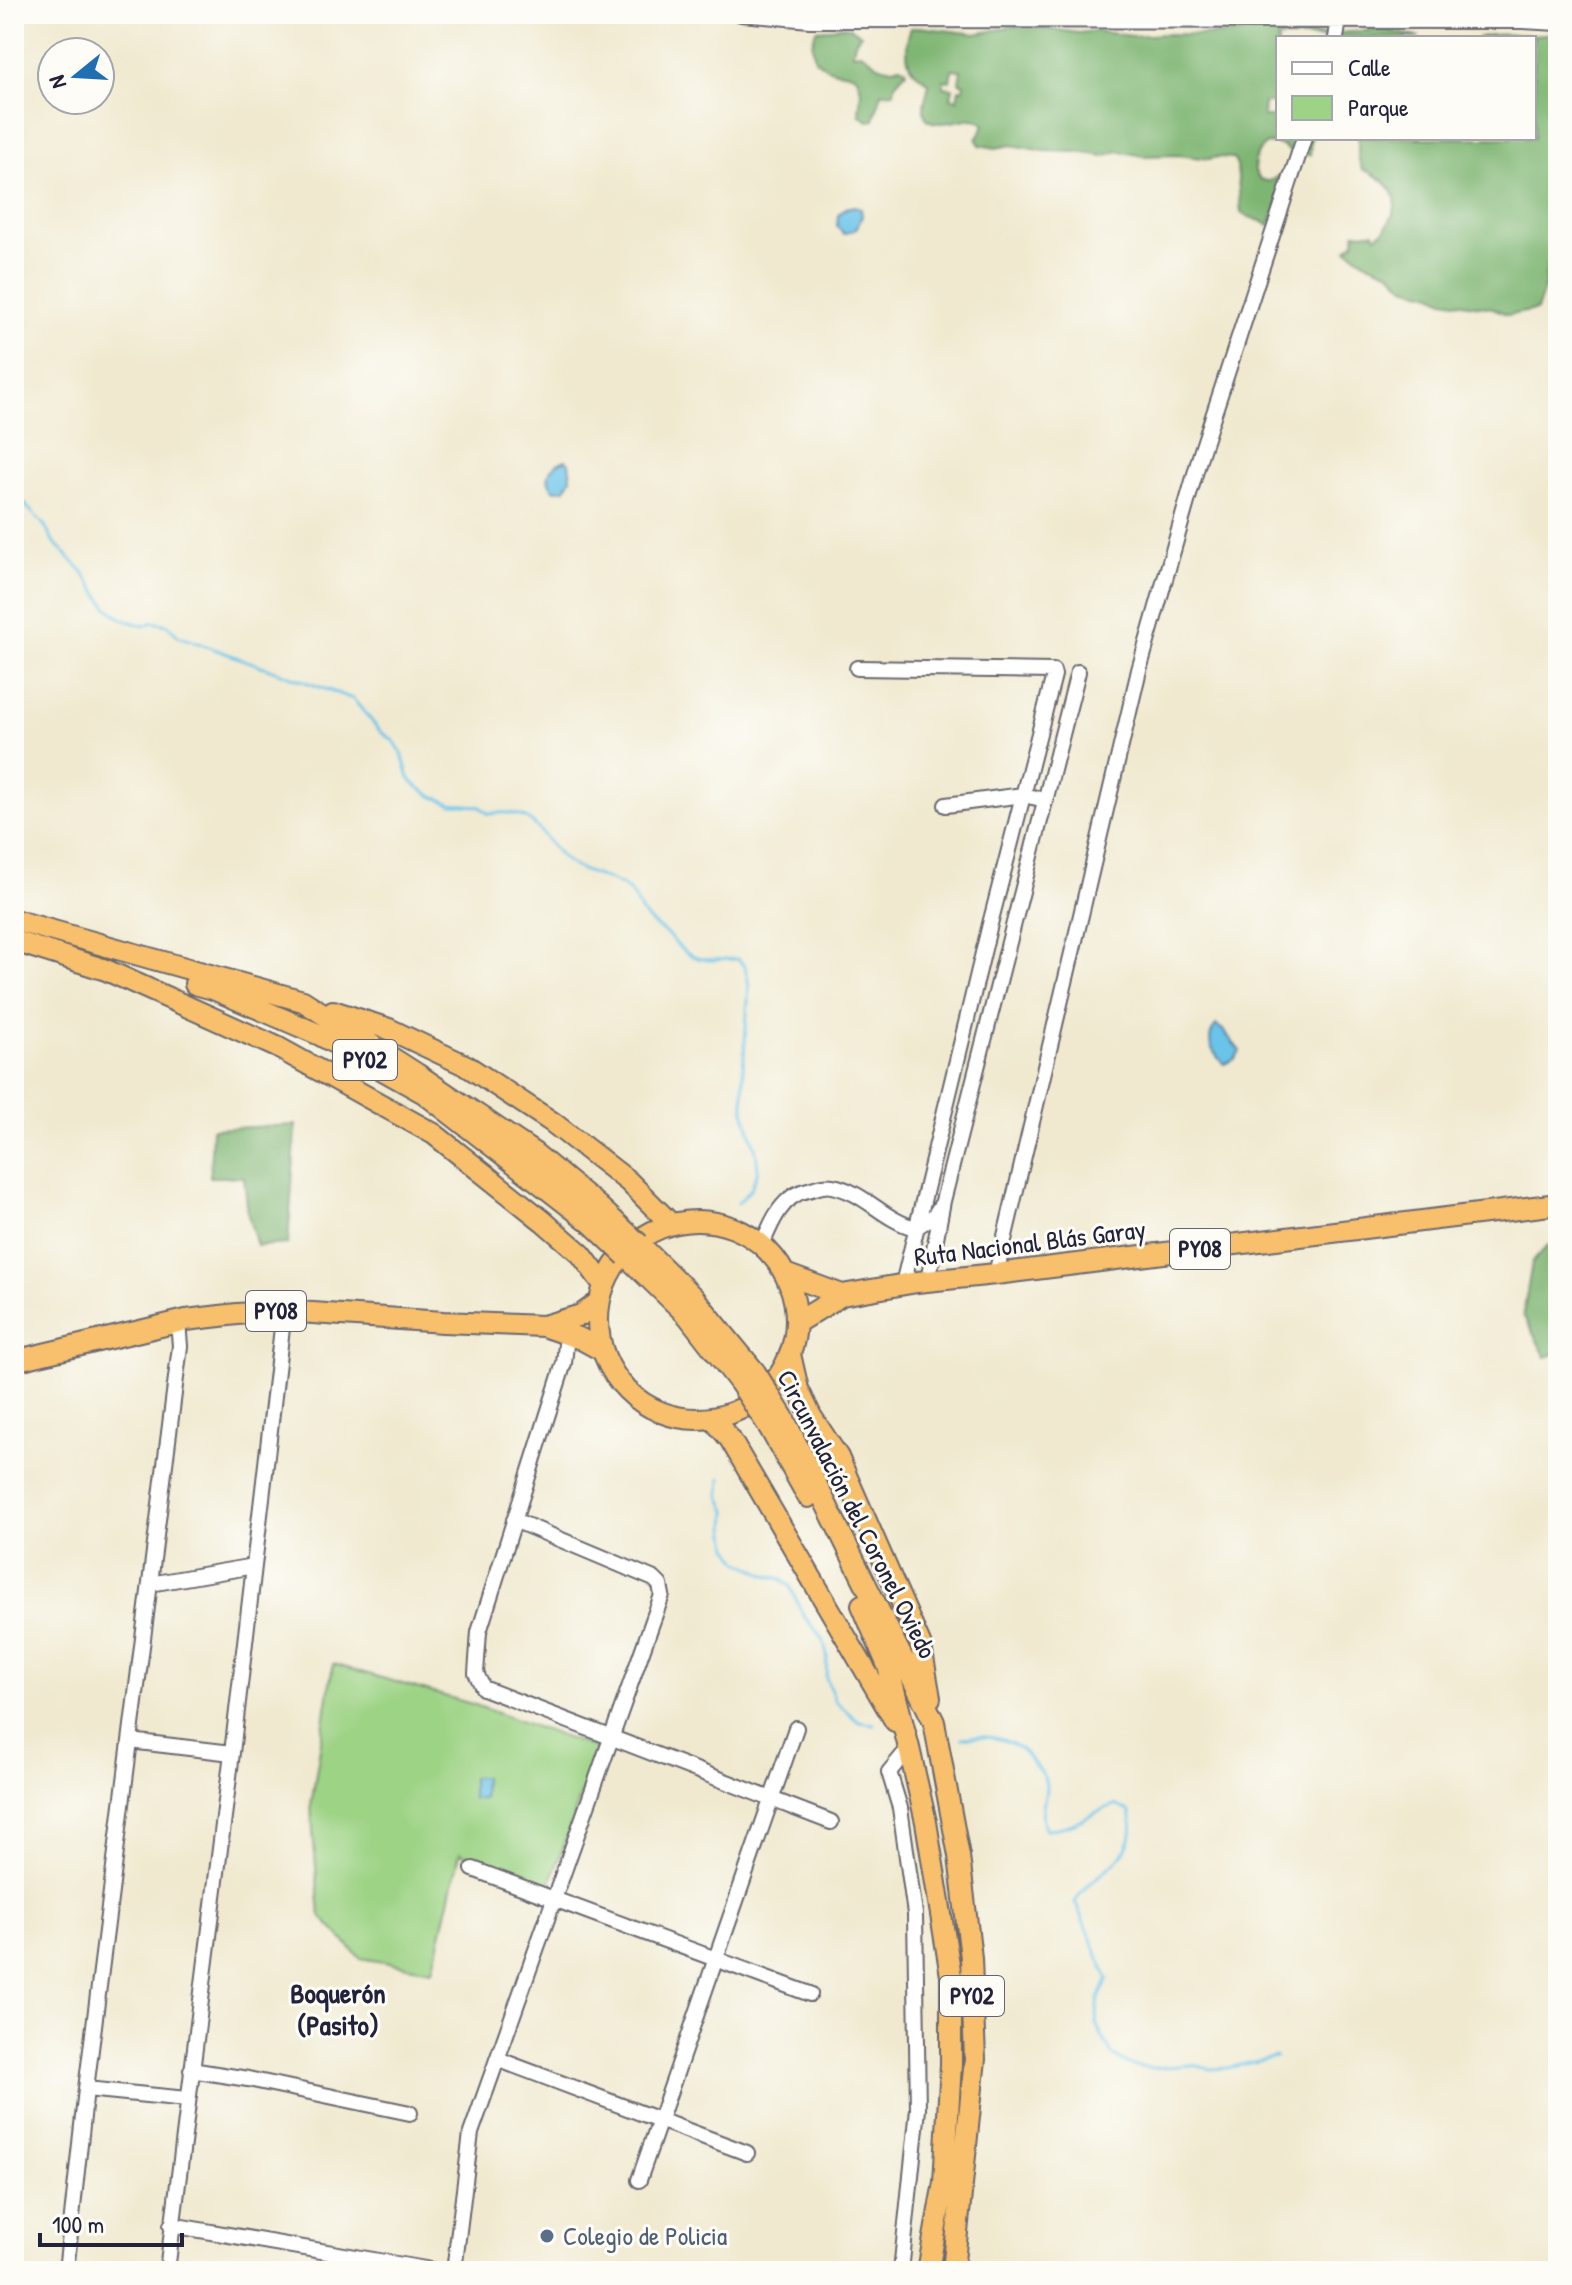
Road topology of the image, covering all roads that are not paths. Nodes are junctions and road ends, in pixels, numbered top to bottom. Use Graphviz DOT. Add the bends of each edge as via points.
graph roads {
  1 [pos="741,14"];
  2 [pos="790,17"];
  3 [pos="1339,20"];
  4 [pos="1558,23"];
  5 [pos="1336,36"];
  6 [pos="1303,140"];
  7 [pos="857,668"];
  8 [pos="1078,672"];
  9 [pos="1023,795"];
  10 [pos="1046,800"];
  11 [pos="946,805"];
  12 [pos="14,920"];
  13 [pos="1015,923"];
  14 [pos="990,924"];
  15 [pos="14,941"];
  16 [pos="106,970"];
  17 [pos="303,1001"];
  18 [pos="943,1201"];
  19 [pos="1558,1204"];
  20 [pos="921,1208"];
  21 [pos="594,1214"];
  22 [pos="896,1221"];
  23 [pos="671,1224"];
  24 [pos="915,1228"];
  25 [pos="762,1245"];
  26 [pos="785,1274"];
  27 [pos="996,1274"];
  28 [pos="928,1281"];
  29 [pos="903,1284"];
  30 [pos="602,1294"];
  31 [pos="842,1295"];
  32 [pos="284,1311"];
  33 [pos="178,1322"];
  34 [pos="796,1323"];
  35 [pos="543,1326"];
  36 [pos="567,1335"];
  37 [pos="603,1351"];
  38 [pos="790,1354"];
  39 [pos="14,1361"];
  40 [pos="712,1418"];
  41 [pos="776,1422"];
  42 [pos="514,1520"];
  43 [pos="254,1566"];
  44 [pos="150,1584"];
  45 [pos="934,1722"];
  46 [pos="796,1728"];
  47 [pos="611,1738"];
  48 [pos="130,1741"];
  49 [pos="908,1743"];
  50 [pos="232,1753"];
  51 [pos="771,1799"];
  52 [pos="831,1822"];
  53 [pos="473,1869"];
  54 [pos="554,1899"];
  55 [pos="716,1959"];
  56 [pos="810,1994"];
  57 [pos="497,2059"];
  58 [pos="191,2070"];
  59 [pos="86,2089"];
  60 [pos="187,2099"];
  61 [pos="410,2113"];
  62 [pos="660,2119"];
  63 [pos="747,2153"];
  64 [pos="639,2180"];
  65 [pos="171,2225"];
  66 [pos="66,2271"];
  67 [pos="167,2271"];
  68 [pos="437,2271"];
  69 [pos="454,2271"];
  70 [pos="901,2271"];
  71 [pos="928,2271"];
  72 [pos="953,2271"];
  1 -- 2 [label="street"];
  2 -- 3 [label="street"];
  3 -- 4 [label="street"];
  3 -- 5 [label="street"];
  6 -- 27 [label="street" via="1201,453 1139,670"];
  7 -- 9 [label="street" via="1053,671"];
  8 -- 10 [label="street"];
  9 -- 10 [label="street"];
  9 -- 11 [label="street"];
  9 -- 14 [label="street"];
  10 -- 13 [label="street"];
  12 -- 17 [label="highway, Circunvalación del Coronel Oviedo / PY02"];
  13 -- 14 [label="street"];
  13 -- 18 [label="street"];
  14 -- 20 [label="street"];
  15 -- 16 [label="highway, Circunvalación del Coronel Oviedo / PY02"];
  16 -- 21 [label="highway, Circunvalación del Coronel Oviedo / PY02" via="140,968 213,989 320,1035 424,1093"];
  16 -- 30 [label="highway" via="277,1047 434,1134 581,1254"];
  17 -- 21 [label="highway, Circunvalación del Coronel Oviedo / PY02" via="534,1153"];
  17 -- 23 [label="highway" via="389,1029 467,1066 563,1130 628,1181"];
  18 -- 24 [label="street" via="934,1216"];
  18 -- 28 [label="street"];
  19 -- 27 [label="highway, Ruta Nacional Blás Garay / PY08"];
  20 -- 22 [label="street"];
  20 -- 24 [label="street"];
  21 -- 41 [label="highway, Circunvalación del Coronel Oviedo / PY02, bridge" via="747,1377"];
  22 -- 24 [label="street"];
  22 -- 25 [label="street" via="830,1185 798,1192 774,1215"];
  23 -- 25 [label="highway" via="728,1225"];
  23 -- 30 [label="highway" via="653,1230 623,1253"];
  24 -- 29 [label="street"];
  25 -- 26 [label="highway"];
  26 -- 31 [label="highway"];
  26 -- 34 [label="highway"];
  27 -- 28 [label="highway, Ruta Nacional Blás Garay / PY08"];
  28 -- 29 [label="highway, Ruta Nacional Blás Garay / PY08"];
  29 -- 31 [label="highway, Ruta Nacional Blás Garay / PY08"];
  30 -- 35 [label="highway" via="581,1315"];
  30 -- 37 [label="highway" via="598,1327"];
  31 -- 34 [label="highway, Ruta Nacional Blás Garay / PY08"];
  32 -- 33 [label="highway, PY08"];
  32 -- 35 [label="highway, PY08"];
  32 -- 43 [label="street"];
  33 -- 39 [label="highway, PY08"];
  33 -- 44 [label="street" via="180,1346"];
  34 -- 38 [label="highway"];
  35 -- 36 [label="highway"];
  36 -- 37 [label="highway"];
  36 -- 42 [label="street" via="564,1363"];
  37 -- 40 [label="highway" via="619,1381 645,1404 677,1417"];
  38 -- 40 [label="highway" via="760,1397"];
  38 -- 45 [label="highway" via="798,1389 838,1457 921,1646"];
  40 -- 49 [label="highway" via="730,1439"];
  41 -- 45 [label="highway, Circunvalación del Coronel Oviedo / PY02"];
  41 -- 49 [label="highway, Circunvalación del Coronel Oviedo / PY02" via="786,1455 852,1582 888,1666"];
  42 -- 47 [label="street" via="479,1632 476,1673 483,1688"];
  42 -- 47 [label="street" via="660,1585 662,1595"];
  43 -- 44 [label="street"];
  43 -- 50 [label="street"];
  44 -- 48 [label="street"];
  45 -- 72 [label="highway, Circunvalación del Coronel Oviedo / PY02" via="959,1856 975,2059"];
  46 -- 51 [label="street"];
  47 -- 51 [label="street"];
  47 -- 54 [label="street"];
  48 -- 50 [label="street"];
  48 -- 59 [label="street"];
  49 -- 70 [label="street" via="889,1772 900,1808 915,1914 918,2109"];
  49 -- 71 [label="highway, Circunvalación del Coronel Oviedo / PY02" via="951,1976 944,2182"];
  50 -- 58 [label="street"];
  51 -- 52 [label="street"];
  51 -- 55 [label="street"];
  53 -- 54 [label="street"];
  54 -- 55 [label="street"];
  54 -- 57 [label="street"];
  55 -- 56 [label="street"];
  55 -- 62 [label="street"];
  57 -- 62 [label="street"];
  57 -- 69 [label="street" via="471,2133"];
  58 -- 60 [label="street"];
  58 -- 61 [label="street"];
  59 -- 60 [label="street"];
  59 -- 66 [label="street"];
  60 -- 65 [label="street"];
  62 -- 63 [label="street"];
  62 -- 64 [label="street"];
  65 -- 67 [label="street"];
  65 -- 68 [label="street"];
}
